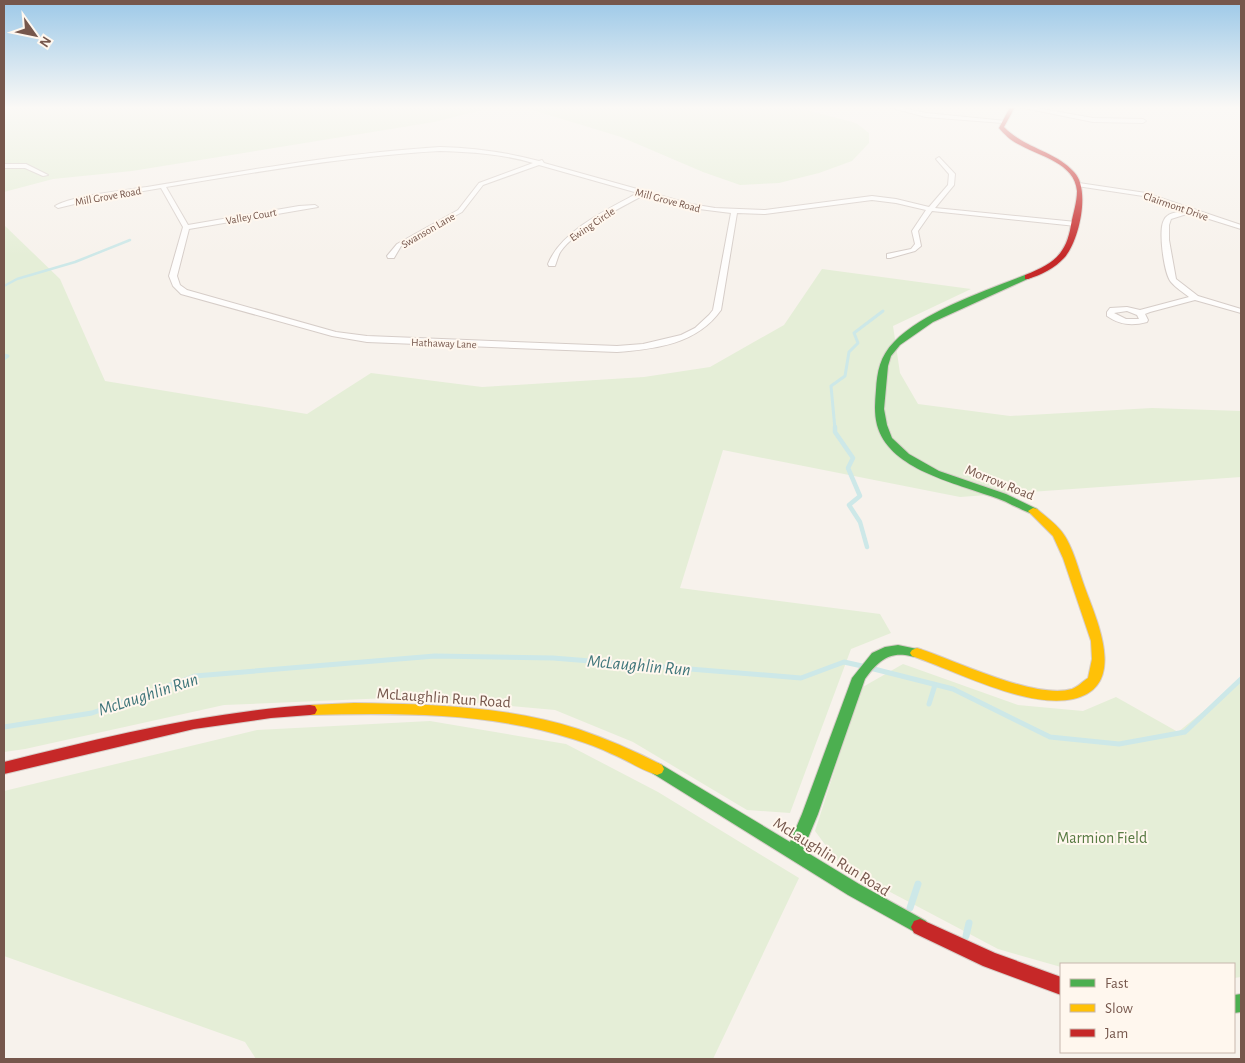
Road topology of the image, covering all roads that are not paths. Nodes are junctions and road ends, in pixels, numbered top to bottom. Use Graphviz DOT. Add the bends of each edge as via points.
graph roads {
  1 [pos="363,157"];
  2 [pos="518,157"];
  3 [pos="1045,157"];
  4 [pos="939,160"];
  5 [pos="542,162"];
  6 [pos="4,166"];
  7 [pos="45,175"];
  8 [pos="1080,185"];
  9 [pos="162,187"];
  10 [pos="642,194"];
  11 [pos="58,206"];
  12 [pos="315,207"];
  13 [pos="930,209"];
  14 [pos="734,212"];
  15 [pos="1190,212"];
  16 [pos="1076,224"];
  17 [pos="186,227"];
  18 [pos="1241,227"];
  19 [pos="391,256"];
  20 [pos="890,256"];
  21 [pos="552,264"];
  22 [pos="1195,298"];
  23 [pos="1241,311"];
  24 [pos="1140,313"];
  25 [pos="4,768"];
  26 [pos="794,851"];
  27 [pos="1060,986"];
  1 -- 9 [label="street, Mill Grove Road"];
  2 -- 5 [label="street, Mill Grove Road"];
  3 -- 8 [label="street" via="1068,168"];
  4 -- 13 [label="street" via="952,174 951,185"];
  5 -- 10 [label="street, Mill Grove Road"];
  5 -- 19 [label="street, Swanson Lane" via="481,184 460,211 398,245"];
  6 -- 7 [label="street" via="26,166"];
  8 -- 15 [label="street, Clairmont Drive" via="1140,193"];
  8 -- 16 [label="street, Morrow Road"];
  9 -- 11 [label="street, Mill Grove Road"];
  9 -- 17 [label="street"];
  10 -- 14 [label="street, Mill Grove Road" via="697,208"];
  10 -- 21 [label="street, Ewing Circle" via="566,241 556,251"];
  12 -- 17 [label="street, Valley Court"];
  13 -- 14 [label="street, Mill Grove Road" via="896,201 861,198 765,212"];
  13 -- 16 [label="street, Mill Grove Road"];
  13 -- 20 [label="street" via="915,231 919,245 913,250"];
  14 -- 17 [label="street, Hathaway Lane" via="717,310 712,317 684,337 617,349 367,339 336,334 197,297 177,286 173,276"];
  15 -- 18 [label="street, Clairmont Drive"];
  15 -- 22 [label="street" via="1171,217 1166,221 1164,230 1173,280"];
  16 -- 26 [label="street, Morrow Road" via="1068,253 1059,262 921,327 889,354 878,415 882,432 890,444 905,456 924,468 1020,504 1038,514 1058,535 1094,633 1099,668 1094,680 1078,692 1046,694 902,650 883,652 861,675"];
  22 -- 23 [label="street"];
  22 -- 24 [label="street"];
  25 -- 26 [label="street, McLaughlin Run Road" via="172,727 246,715 334,709 474,712 541,723 620,749"];
  26 -- 27 [label="street, McLaughlin Run Road" via="936,936 983,959"];
}
